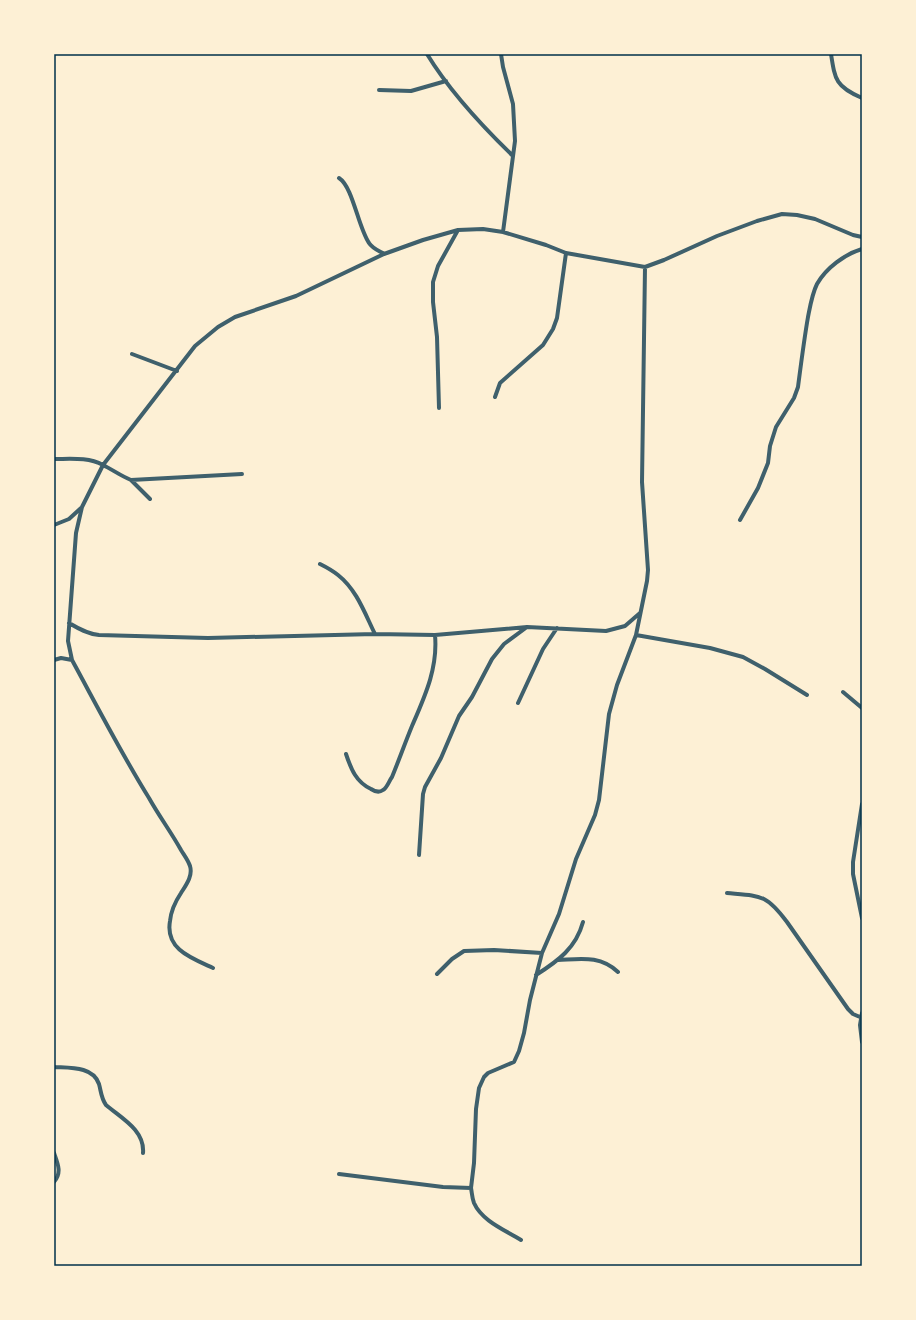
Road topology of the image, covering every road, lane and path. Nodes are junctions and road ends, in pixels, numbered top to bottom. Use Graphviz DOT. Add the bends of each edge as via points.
graph roads {
  1 [pos="427,54"];
  2 [pos="502,54"];
  3 [pos="832,54"];
  4 [pos="446,81"];
  5 [pos="379,90"];
  6 [pos="862,98"];
  7 [pos="513,156"];
  8 [pos="338,178"];
  9 [pos="458,230"];
  10 [pos="503,232"];
  11 [pos="862,237"];
  12 [pos="862,249"];
  13 [pos="566,253"];
  14 [pos="384,254"];
  15 [pos="645,267"];
  16 [pos="132,354"];
  17 [pos="177,371"];
  18 [pos="495,397"];
  19 [pos="439,408"];
  20 [pos="54,459"];
  21 [pos="103,465"];
  22 [pos="242,474"];
  23 [pos="131,480"];
  24 [pos="150,499"];
  25 [pos="82,507"];
  26 [pos="740,520"];
  27 [pos="54,525"];
  28 [pos="320,564"];
  29 [pos="641,613"];
  30 [pos="69,623"];
  31 [pos="527,627"];
  32 [pos="557,628"];
  33 [pos="375,634"];
  34 [pos="435,635"];
  35 [pos="636,635"];
  36 [pos="54,660"];
  37 [pos="72,660"];
  38 [pos="843,692"];
  39 [pos="806,695"];
  40 [pos="518,703"];
  41 [pos="862,708"];
  42 [pos="346,754"];
  43 [pos="862,804"];
  44 [pos="419,855"];
  45 [pos="727,894"];
  46 [pos="862,918"];
  47 [pos="583,922"];
  48 [pos="542,953"];
  49 [pos="558,960"];
  50 [pos="213,968"];
  51 [pos="618,972"];
  52 [pos="437,974"];
  53 [pos="536,976"];
  54 [pos="861,1015"];
  55 [pos="862,1042"];
  56 [pos="54,1067"];
  57 [pos="54,1153"];
  58 [pos="142,1153"];
  59 [pos="339,1174"];
  60 [pos="54,1182"];
  61 [pos="471,1188"];
  62 [pos="521,1240"];
  1 -- 4 [label="street"];
  2 -- 7 [label="street" via="503,68 513,104"];
  3 -- 6 [label="street" via="834,74 839,84"];
  4 -- 5 [label="street" via="411,91"];
  4 -- 7 [label="street" via="472,114"];
  7 -- 10 [label="street"];
  8 -- 14 [label="street" via="345,184 368,243"];
  9 -- 10 [label="street" via="483,229"];
  9 -- 14 [label="street"];
  9 -- 19 [label="street" via="438,266 433,282"];
  10 -- 13 [label="street"];
  11 -- 15 [label="street" via="815,219 782,214 717,236"];
  12 -- 26 [label="street" via="837,263 824,274 817,285 808,320 798,387 776,427 768,463 758,488"];
  13 -- 15 [label="street"];
  13 -- 18 [label="street" via="557,318 553,329 542,345 500,383"];
  14 -- 17 [label="street" via="296,296 235,317 195,346"];
  15 -- 29 [label="street" via="642,482 648,570"];
  16 -- 17 [label="street"];
  17 -- 21 [label="street"];
  20 -- 21 [label="street" via="75,458"];
  21 -- 23 [label="street"];
  21 -- 25 [label="street"];
  22 -- 23 [label="street"];
  23 -- 24 [label="street"];
  25 -- 27 [label="street" via="69,519"];
  25 -- 30 [label="street" via="76,533"];
  28 -- 33 [label="street" via="348,585"];
  29 -- 32 [label="street" via="625,626 606,631"];
  29 -- 35 [label="street"];
  30 -- 33 [label="street" via="81,630 99,635 208,638"];
  30 -- 37 [label="street" via="68,640"];
  31 -- 32 [label="street"];
  31 -- 34 [label="street"];
  31 -- 44 [label="street" via="504,644 492,658 472,698 459,716 427,783 423,794"];
  32 -- 40 [label="street" via="543,649"];
  33 -- 34 [label="street"];
  34 -- 42 [label="street" via="432,675 385,789 376,791 362,784 351,770"];
  35 -- 39 [label="street" via="710,648 743,657"];
  35 -- 48 [label="street" via="619,678 609,714 596,815 576,859 559,914"];
  36 -- 37 [label="street"];
  37 -- 50 [label="street" via="149,799 190,865 190,879 171,913 169,936 181,951"];
  38 -- 41 [label="street"];
  43 -- 46 [label="street" via="853,862"];
  45 -- 54 [label="street" via="768,900 787,922 848,1009 853,1014"];
  47 -- 49 [label="street" via="575,943"];
  48 -- 52 [label="street" via="464,951"];
  48 -- 53 [label="street"];
  49 -- 51 [label="street" via="598,960 612,966"];
  49 -- 53 [label="street"];
  53 -- 61 [label="street" via="516,1058 510,1065 488,1073 480,1082"];
  54 -- 55 [label="street"];
  56 -- 58 [label="street" via="80,1069 92,1074 106,1105 140,1137"];
  57 -- 60 [label="street" via="59,1172"];
  59 -- 61 [label="street"];
  61 -- 62 [label="street" via="473,1202 481,1213 498,1227"];
}
